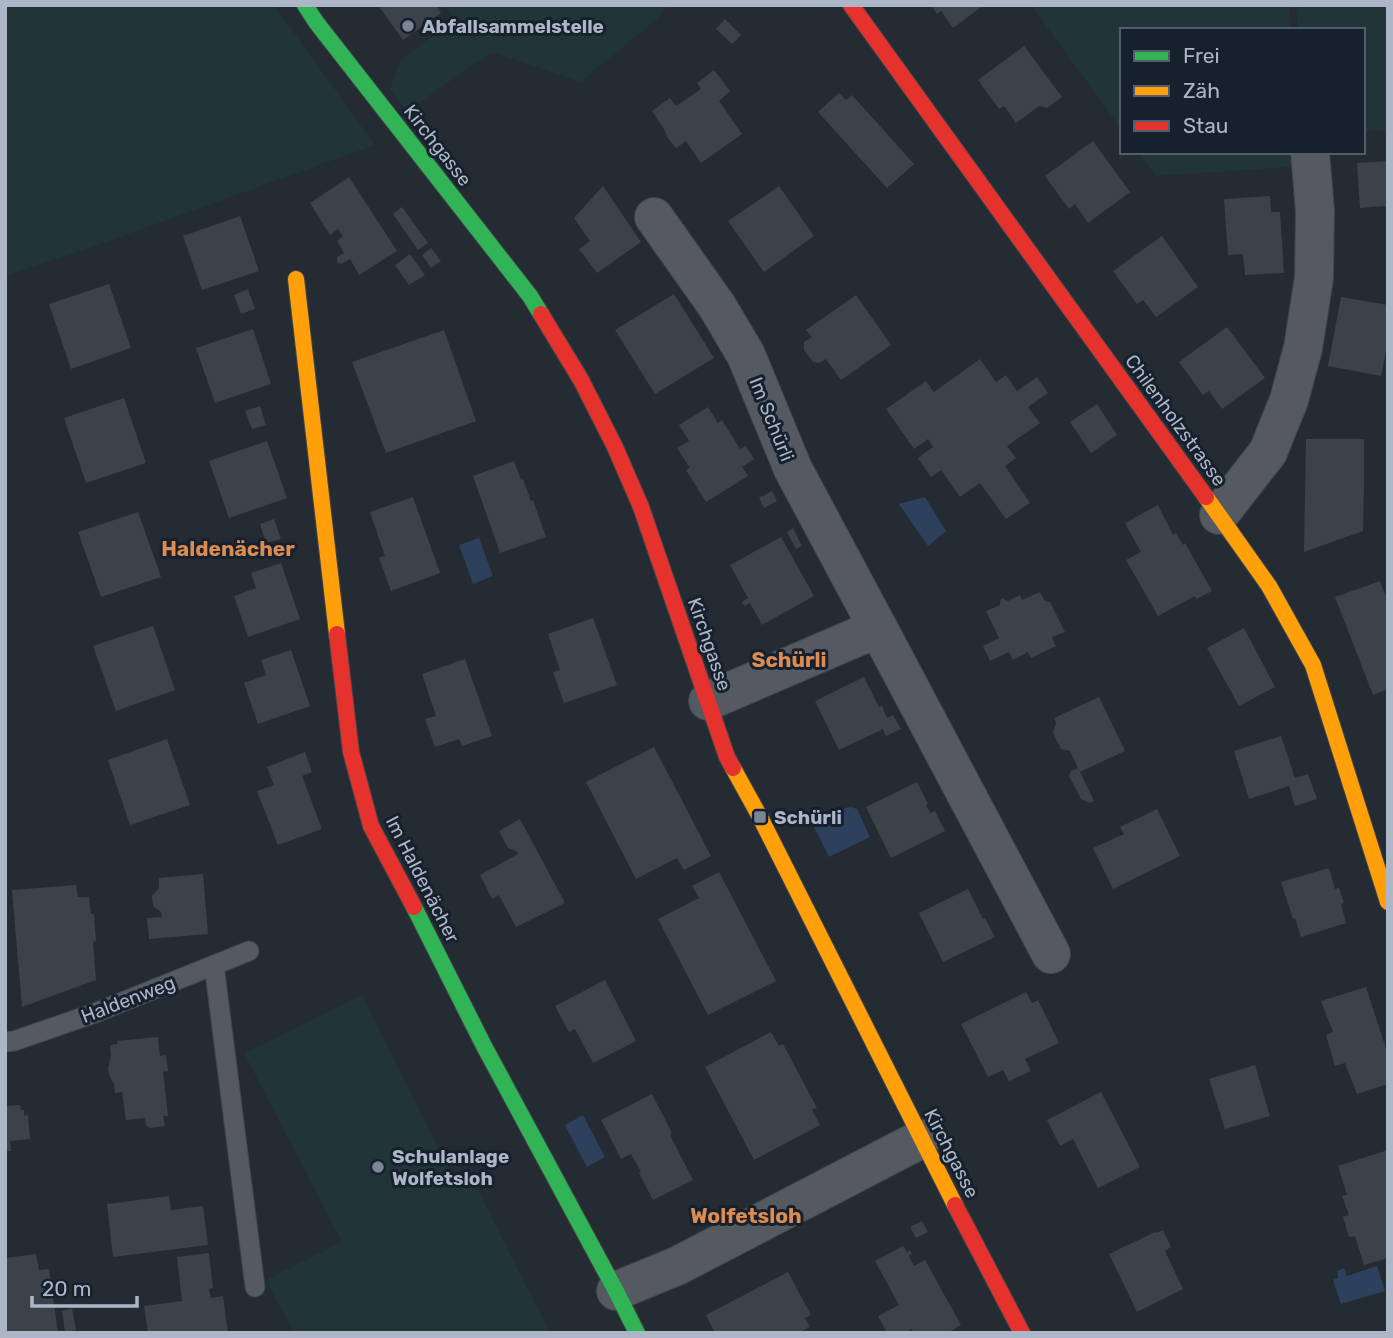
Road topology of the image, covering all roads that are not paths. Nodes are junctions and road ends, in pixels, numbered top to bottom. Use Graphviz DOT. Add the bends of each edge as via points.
graph roads {
  1 [pos="305,5"];
  2 [pos="851,5"];
  3 [pos="1310,154"];
  4 [pos="654,217"];
  5 [pos="296,279"];
  6 [pos="1219,515"];
  7 [pos="877,628"];
  8 [pos="708,701"];
  9 [pos="1388,902"];
  10 [pos="249,951"];
  11 [pos="1051,954"];
  12 [pos="214,965"];
  13 [pos="5,1042"];
  14 [pos="921,1139"];
  15 [pos="255,1287"];
  16 [pos="616,1291"];
  17 [pos="637,1333"];
  18 [pos="1021,1333"];
  1 -- 8 [label="street, Kirchgasse" via="530,296 581,380 641,507"];
  2 -- 6 [label="street, Chilenholzstrasse"];
  3 -- 6 [label="street" via="1314,278 1303,348 1268,452"];
  4 -- 7 [label="street, Im Schürli" via="746,355 793,469"];
  5 -- 16 [label="street, Im Haldenächer" via="351,752 371,826"];
  6 -- 9 [label="street, Chilenholzstrasse" via="1269,586 1313,665"];
  7 -- 8 [label="street"];
  7 -- 11 [label="street, Im Schürli"];
  8 -- 14 [label="street, Kirchgasse" via="727,757"];
  10 -- 12 [label="lane, Haldenweg"];
  12 -- 13 [label="lane, Haldenweg" via="95,1013"];
  12 -- 15 [label="lane"];
  14 -- 16 [label="street" via="677,1266"];
  14 -- 18 [label="street, Kirchgasse"];
  16 -- 17 [label="street, Im Haldenächer"];
}
